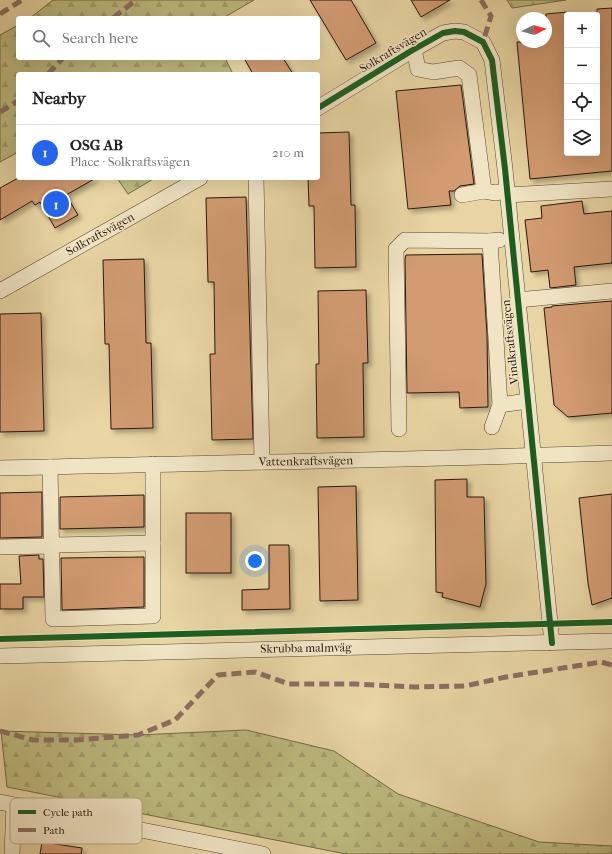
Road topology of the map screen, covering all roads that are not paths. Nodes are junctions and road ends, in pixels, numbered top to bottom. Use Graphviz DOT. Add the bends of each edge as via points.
graph roads {
  1 [pos="483,42"];
  2 [pos="414,49"];
  3 [pos="320,107"];
  4 [pos="196,180"];
  5 [pos="256,180"];
  6 [pos="612,189"];
  7 [pos="484,191"];
  8 [pos="507,193"];
  9 [pos="462,195"];
  10 [pos="512,240"];
  11 [pos="490,241"];
  12 [pos="0,291"];
  13 [pos="612,291"];
  14 [pos="518,300"];
  15 [pos="527,401"];
  16 [pos="500,405"];
  17 [pos="492,427"];
  18 [pos="399,429"];
  19 [pos="612,453"];
  20 [pos="532,456"];
  21 [pos="262,462"];
  22 [pos="153,464"];
  23 [pos="50,467"];
  24 [pos="0,468"];
  25 [pos="153,543"];
  26 [pos="51,546"];
  27 [pos="0,547"];
  28 [pos="612,641"];
  29 [pos="552,643"];
  30 [pos="0,656"];
  31 [pos="7,803"];
  32 [pos="142,830"];
  33 [pos="10,834"];
  34 [pos="11,844"];
  35 [pos="12,854"];
  36 [pos="263,854"];
  1 -- 2 [label="street, Solkraftsvägen" via="464,32 456,31 444,33"];
  1 -- 8 [label="street, Vindkraftsvägen" via="492,60"];
  2 -- 3 [label="street, Solkraftsvägen"];
  2 -- 7 [label="street" via="418,69 433,72 459,68 469,75"];
  4 -- 12 [label="street, Solkraftsvägen"];
  5 -- 21 [label="street"];
  6 -- 8 [label="street"];
  7 -- 8 [label="street"];
  7 -- 9 [label="street"];
  8 -- 10 [label="street, Vindkraftsvägen"];
  10 -- 11 [label="street"];
  10 -- 14 [label="street, Vindkraftsvägen"];
  11 -- 16 [label="street"];
  11 -- 18 [label="street" via="405,240 396,249"];
  13 -- 14 [label="street"];
  14 -- 15 [label="street, Vindkraftsvägen"];
  15 -- 16 [label="street"];
  15 -- 20 [label="street, Vindkraftsvägen"];
  16 -- 17 [label="street"];
  19 -- 20 [label="street, Vattenkraftsvägen"];
  20 -- 21 [label="street, Vattenkraftsvägen"];
  20 -- 29 [label="street, Vindkraftsvägen"];
  21 -- 22 [label="street, Vattenkraftsvägen"];
  22 -- 23 [label="street, Vattenkraftsvägen"];
  22 -- 25 [label="street"];
  23 -- 24 [label="street, Vattenkraftsvägen"];
  23 -- 26 [label="street"];
  25 -- 26 [label="street"];
  25 -- 26 [label="street" via="153,616 61,619 53,619"];
  26 -- 27 [label="street"];
  28 -- 29 [label="street, Skrubba malmväg"];
  29 -- 30 [label="street, Skrubba malmväg"];
  31 -- 33 [label="street"];
  32 -- 36 [label="street"];
  34 -- 35 [label="street"];
}
